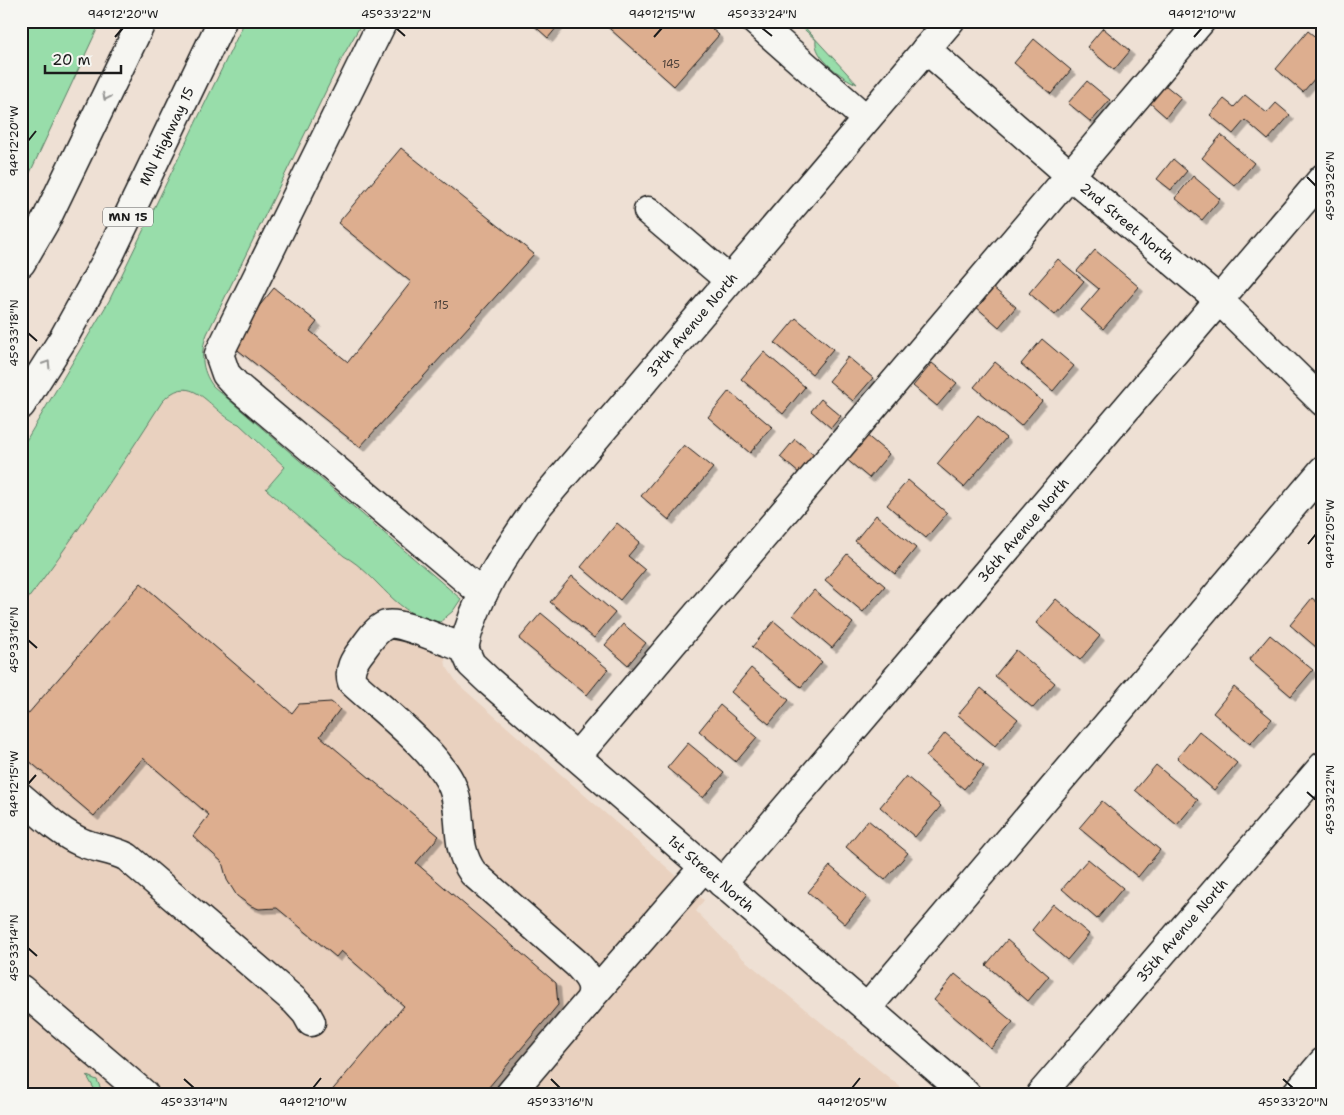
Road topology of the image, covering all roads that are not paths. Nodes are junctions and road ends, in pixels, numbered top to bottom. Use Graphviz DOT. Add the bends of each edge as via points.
graph roads {
  1 [pos="142,21"];
  2 [pos="222,21"];
  3 [pos="383,21"];
  4 [pos="755,21"];
  5 [pos="950,21"];
  6 [pos="1201,21"];
  7 [pos="926,48"];
  8 [pos="866,119"];
  9 [pos="1070,175"];
  10 [pos="1323,178"];
  11 [pos="648,211"];
  12 [pos="21,263"];
  13 [pos="729,280"];
  14 [pos="1218,299"];
  15 [pos="1323,402"];
  16 [pos="21,405"];
  17 [pos="1323,470"];
  18 [pos="483,594"];
  19 [pos="464,648"];
  20 [pos="577,756"];
  21 [pos="1323,766"];
  22 [pos="21,797"];
  23 [pos="713,875"];
  24 [pos="21,989"];
  25 [pos="592,996"];
  26 [pos="867,1008"];
  27 [pos="311,1022"];
  28 [pos="1323,1062"];
  29 [pos="132,1090"];
  30 [pos="510,1094"];
  31 [pos="966,1094"];
  32 [pos="1041,1094"];
  33 [pos="1296,1094"];
  1 -- 12 [label="main road, one-way" via="46,220"];
  16 -- 2 [label="main road, MN Highway 15 / MN 15, one-way" via="63,339 110,254"];
  3 -- 18 [label="main road" via="219,354 226,374 236,386"];
  4 -- 8 [label="main road"];
  5 -- 7 [label="main road, 37th Avenue North"];
  6 -- 9 [label="main road"];
  7 -- 8 [label="main road, 37th Avenue North"];
  7 -- 9 [label="main road, 2nd Street North"];
  8 -- 13 [label="main road, 37th Avenue North"];
  9 -- 14 [label="main road, 2nd Street North"];
  9 -- 20 [label="main road"];
  10 -- 14 [label="main road, 36th Avenue North"];
  11 -- 13 [label="main road"];
  13 -- 18 [label="main road, 37th Avenue North" via="537,506"];
  14 -- 15 [label="main road, 2nd Street North"];
  14 -- 23 [label="main road, 36th Avenue North"];
  17 -- 26 [label="main road"];
  18 -- 19 [label="main road, 37th Avenue North" via="469,622"];
  19 -- 20 [label="main road, 1st Street North" via="470,664"];
  19 -- 25 [label="main road" via="401,626 387,625 378,630 360,653 350,675 352,682 432,758 449,779 456,800 463,857 473,873 578,964 591,982"];
  20 -- 23 [label="main road, 1st Street North"];
  21 -- 32 [label="main road, 35th Avenue North"];
  22 -- 27 [label="main road" via="81,842 127,857 295,1001"];
  23 -- 25 [label="main road, 36th Avenue North"];
  23 -- 26 [label="main road, 1st Street North"];
  24 -- 29 [label="main road"];
  25 -- 30 [label="main road, 36th Avenue North"];
  26 -- 31 [label="main road, 1st Street North"];
  28 -- 33 [label="main road"];
}
